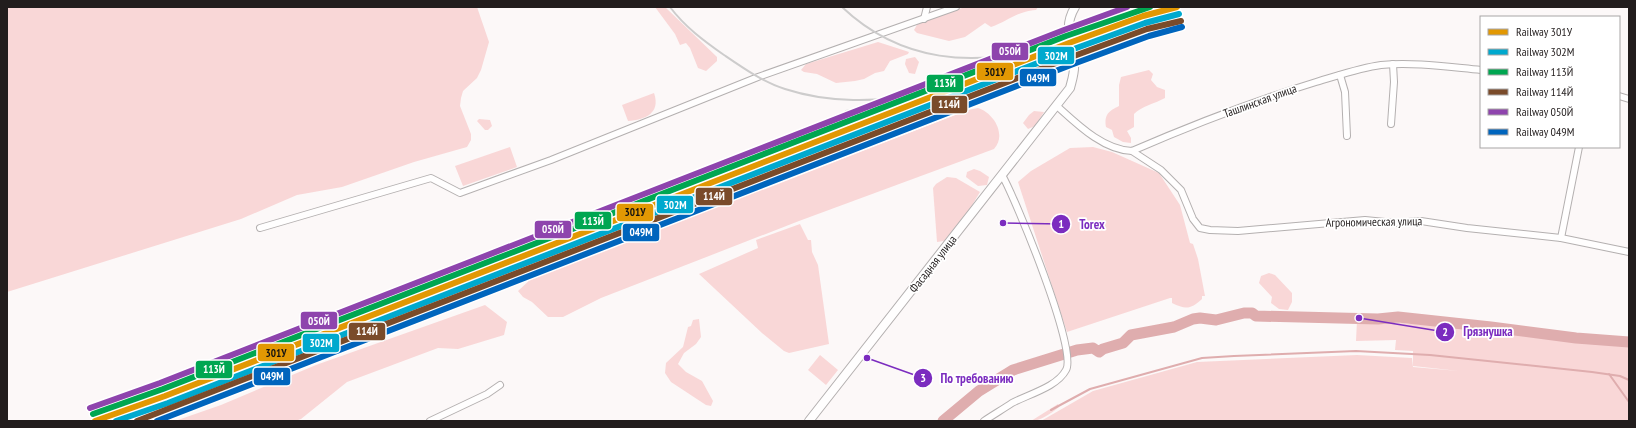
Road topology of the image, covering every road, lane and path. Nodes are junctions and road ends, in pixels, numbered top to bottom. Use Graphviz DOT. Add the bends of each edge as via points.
graph roads {
  1 [pos="927,7"];
  2 [pos="956,7"];
  3 [pos="1075,7"];
  4 [pos="924,19"];
  5 [pos="1393,64"];
  6 [pos="1480,70"];
  7 [pos="1340,75"];
  8 [pos="1057,106"];
  9 [pos="1391,124"];
  10 [pos="1347,136"];
  11 [pos="1579,148"];
  12 [pos="1132,151"];
  13 [pos="1002,175"];
  14 [pos="260,228"];
  15 [pos="1561,238"];
  16 [pos="1629,252"];
  17 [pos="500,385"];
  18 [pos="430,421"];
  19 [pos="809,421"];
  20 [pos="984,421"];
  1 -- 4 [label="street"];
  2 -- 4 [label="street"];
  3 -- 8 [label="main road, Фасадная улица" via="1068,29 1074,63 1073,76 1070,88"];
  4 -- 14 [label="street" via="758,77 551,160 460,193 431,178"];
  5 -- 6 [label="street, Ташлинская улица"];
  5 -- 7 [label="street, Ташлинская улица"];
  5 -- 9 [label="street"];
  7 -- 10 [label="street" via="1345,92"];
  7 -- 12 [label="street, Ташлинская улица" via="1269,97"];
  8 -- 12 [label="street" via="1084,130 1111,146"];
  8 -- 13 [label="main road, Фасадная улица"];
  11 -- 15 [label="street"];
  12 -- 15 [label="street, Агрономическая улица" via="1161,170 1181,190 1193,219 1200,228 1238,231 1365,220 1395,223 1421,221"];
  13 -- 19 [label="main road, Фасадная улица"];
  13 -- 20 [label="street" via="1032,242 1063,332 1069,364 1066,371 1053,384 1010,404"];
  15 -- 16 [label="street, Агрономическая улица"];
  17 -- 18 [label="street"];
}
